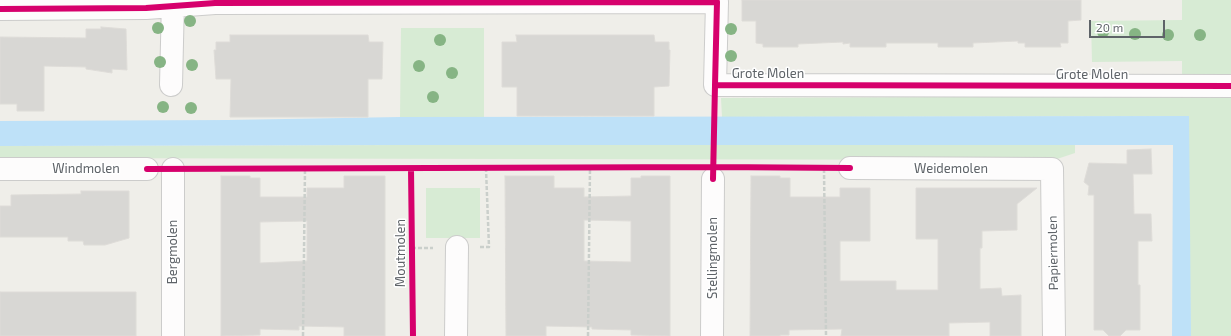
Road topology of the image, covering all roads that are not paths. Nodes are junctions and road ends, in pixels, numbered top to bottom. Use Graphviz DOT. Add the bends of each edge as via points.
graph roads {
  1 [pos="717,1"];
  2 [pos="173,3"];
  3 [pos="0,8"];
  4 [pos="171,85"];
  5 [pos="1231,86"];
  6 [pos="850,168"];
  7 [pos="0,169"];
  8 [pos="147,169"];
  9 [pos="173,169"];
  10 [pos="1052,169"];
  11 [pos="713,179"];
  12 [pos="457,247"];
  13 [pos="173,336"];
  14 [pos="456,336"];
  15 [pos="712,336"];
  16 [pos="1054,336"];
  1 -- 2 [label="street, Grote Molen"];
  1 -- 5 [label="street, Grote Molen" via="715,85"];
  2 -- 3 [label="street, Grote Molen" via="146,8"];
  2 -- 4 [label="street"];
  6 -- 10 [label="street, Weidemolen"];
  7 -- 8 [label="street, Windmolen"];
  9 -- 13 [label="street, Bergmolen"];
  10 -- 16 [label="street, Papiermolen"];
  11 -- 15 [label="street, Stellingmolen"];
  12 -- 14 [label="street"];
}
